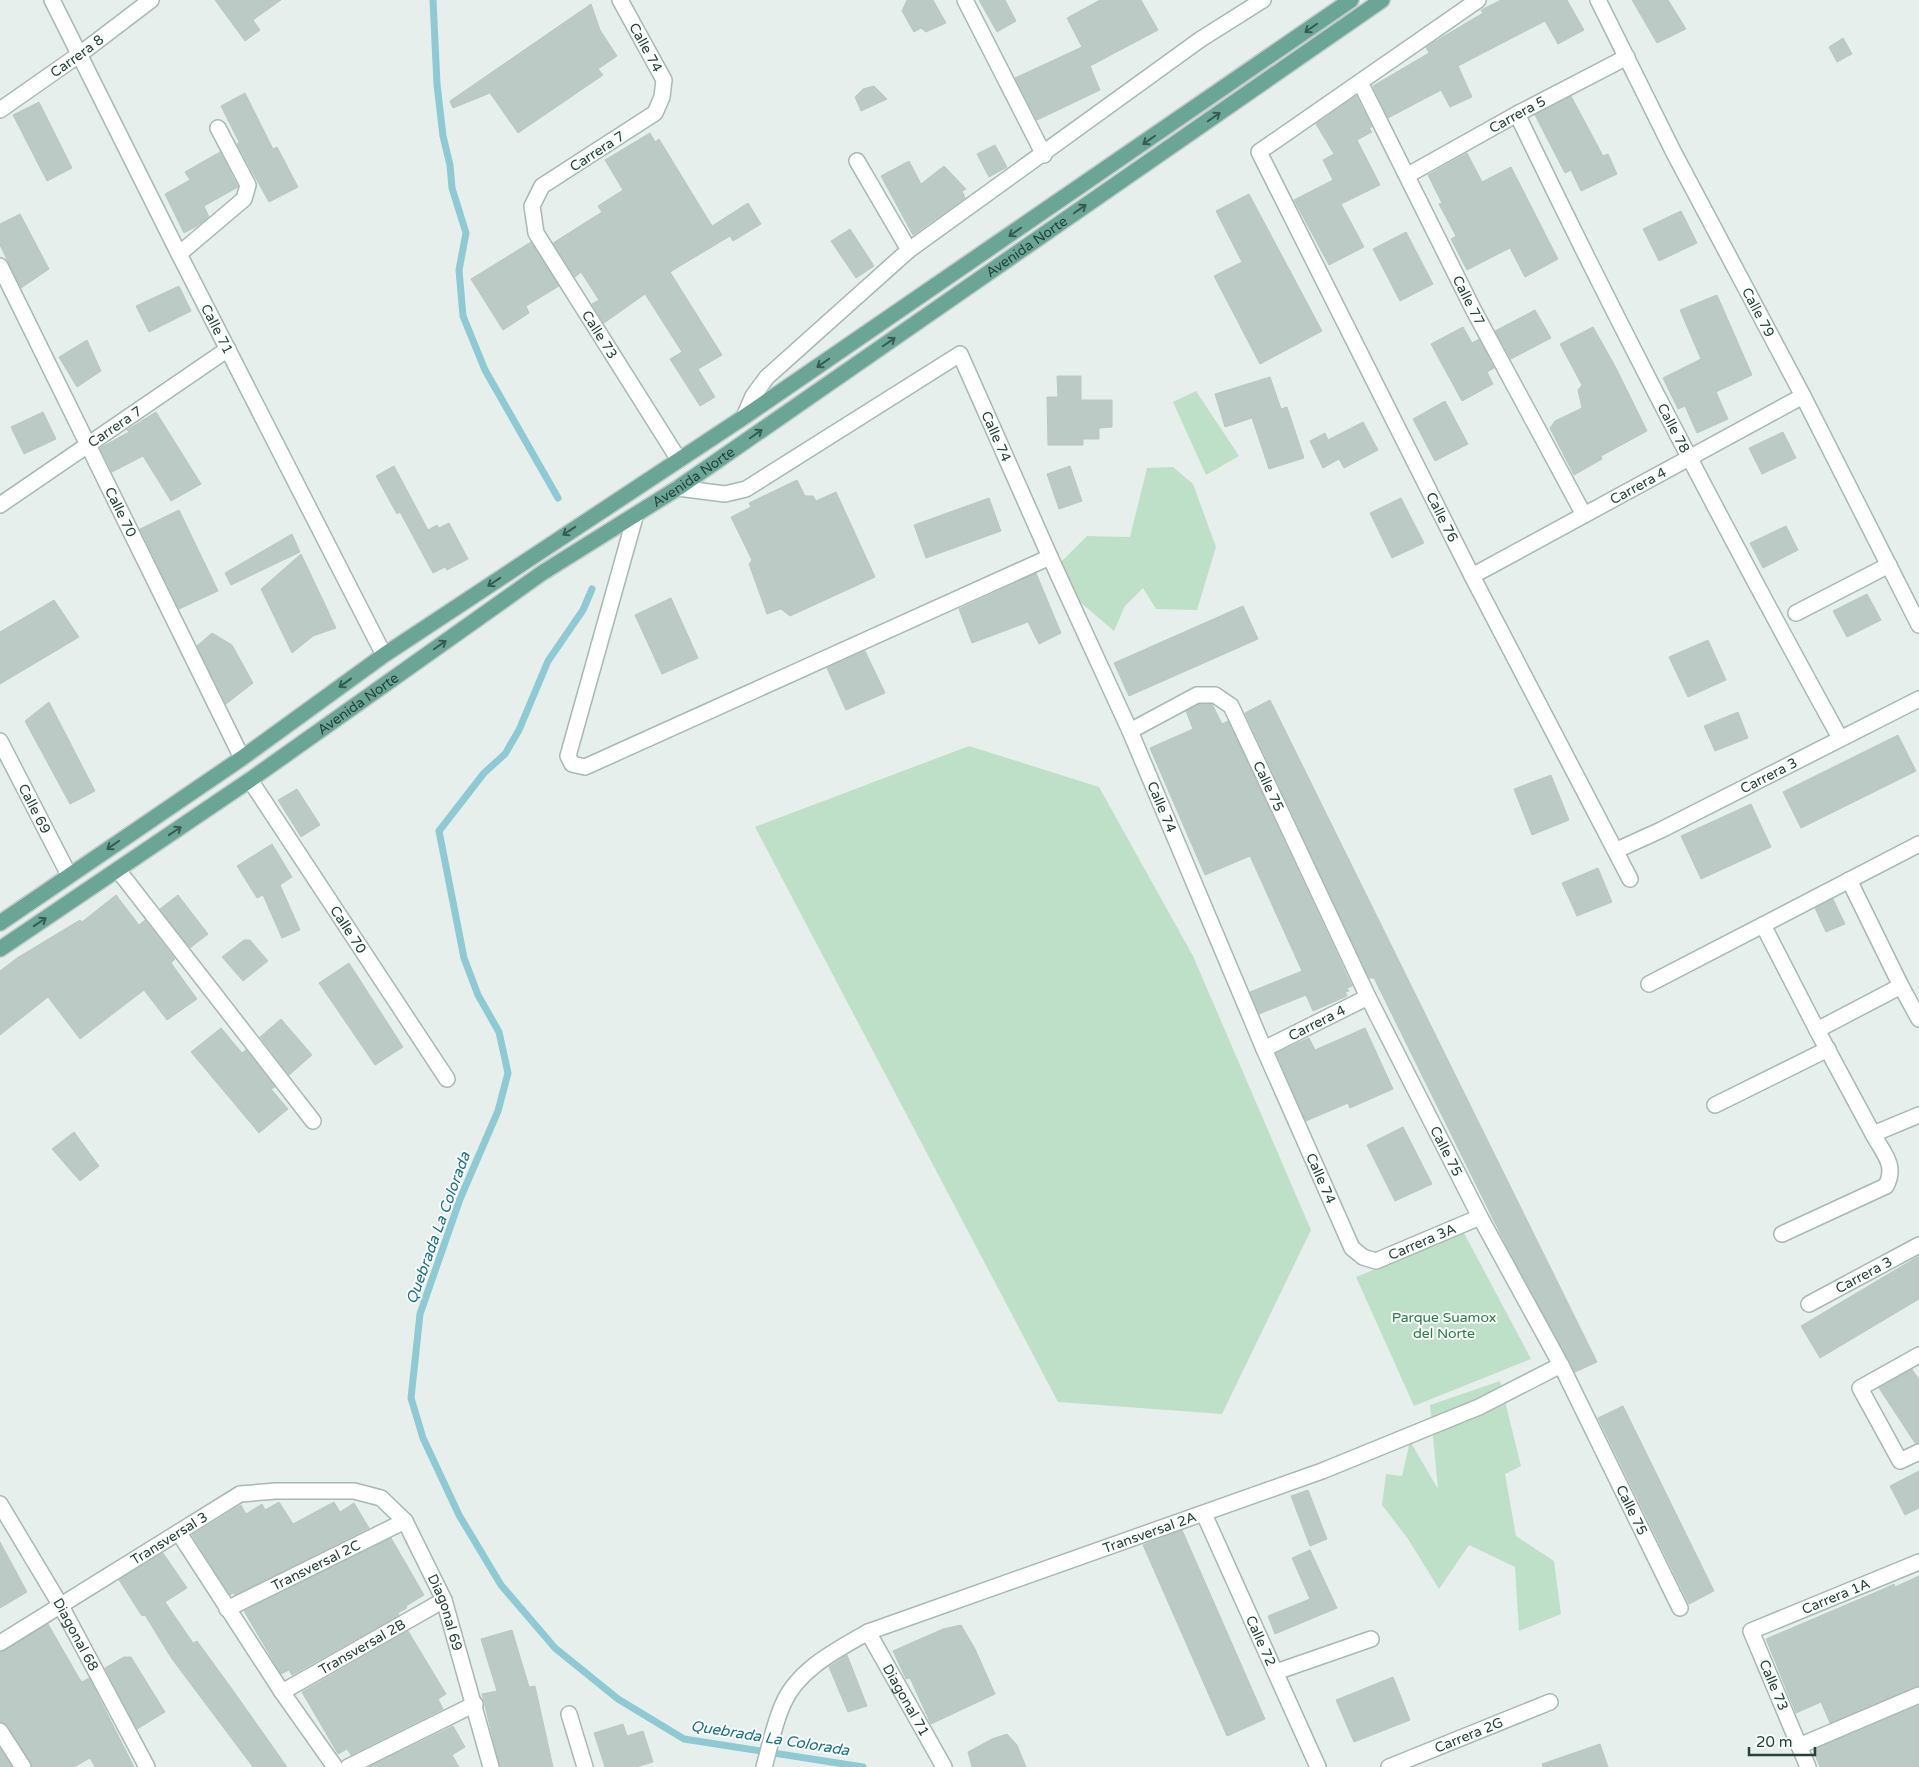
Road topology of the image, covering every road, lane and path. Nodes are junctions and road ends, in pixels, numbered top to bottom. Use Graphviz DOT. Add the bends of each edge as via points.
graph roads {
  1 [pos="52,0"];
  2 [pos="150,0"];
  3 [pos="620,0"];
  4 [pos="966,0"];
  5 [pos="1263,0"];
  6 [pos="1352,0"];
  7 [pos="1382,0"];
  8 [pos="1478,0"];
  9 [pos="1598,0"];
  10 [pos="80,54"];
  11 [pos="1627,57"];
  12 [pos="1360,82"];
  13 [pos="662,97"];
  14 [pos="0,110"];
  15 [pos="1517,114"];
  16 [pos="218,128"];
  17 [pos="1044,155"];
  18 [pos="857,161"];
  19 [pos="1408,175"];
  20 [pos="532,206"];
  21 [pos="909,250"];
  22 [pos="179,254"];
  23 [pos="0,266"];
  24 [pos="228,349"];
  25 [pos="1804,396"];
  26 [pos="744,418"];
  27 [pos="90,444"];
  28 [pos="1690,458"];
  29 [pos="679,460"];
  30 [pos="678,488"];
  31 [pos="0,505"];
  32 [pos="1584,515"];
  33 [pos="635,517"];
  34 [pos="1050,556"];
  35 [pos="1889,565"];
  36 [pos="1472,576"];
  37 [pos="1796,613"];
  38 [pos="1919,626"];
  39 [pos="384,655"];
  40 [pos="1919,698"];
  41 [pos="1130,731"];
  42 [pos="1840,738"];
  43 [pos="0,741"];
  44 [pos="242,758"];
  45 [pos="250,780"];
  46 [pos="1919,844"];
  47 [pos="1617,850"];
  48 [pos="118,870"];
  49 [pos="69,876"];
  50 [pos="1630,879"];
  51 [pos="1849,880"];
  52 [pos="0,923"];
  53 [pos="1763,924"];
  54 [pos="0,949"];
  55 [pos="1649,984"];
  56 [pos="1901,986"];
  57 [pos="1368,997"];
  58 [pos="1914,998"];
  59 [pos="1919,1019"];
  60 [pos="1817,1030"];
  61 [pos="1264,1049"];
  62 [pos="1828,1049"];
  63 [pos="447,1079"];
  64 [pos="1715,1105"];
  65 [pos="1919,1115"];
  66 [pos="313,1121"];
  67 [pos="1873,1134"];
  68 [pos="1480,1217"];
  69 [pos="1782,1234"];
  70 [pos="1919,1245"];
  71 [pos="1363,1257"];
  72 [pos="1809,1304"];
  73 [pos="1919,1355"];
  74 [pos="1561,1365"];
  75 [pos="1919,1452"];
  76 [pos="354,1491"];
  77 [pos="0,1504"];
  78 [pos="1204,1514"];
  79 [pos="405,1521"];
  80 [pos="179,1533"];
  81 [pos="1919,1562"];
  82 [pos="444,1600"];
  83 [pos="62,1606"];
  84 [pos="1680,1608"];
  85 [pos="227,1609"];
  86 [pos="1752,1631"];
  87 [pos="868,1632"];
  88 [pos="1371,1639"];
  89 [pos="0,1643"];
  90 [pos="1276,1672"];
  91 [pos="282,1692"];
  92 [pos="1919,1695"];
  93 [pos="1550,1702"];
  94 [pos="475,1704"];
  95 [pos="568,1714"];
  96 [pos="0,1730"];
  97 [pos="1799,1746"];
  98 [pos="23,1767"];
  99 [pos="147,1767"];
  100 [pos="335,1767"];
  101 [pos="348,1767"];
  102 [pos="491,1767"];
  103 [pos="585,1767"];
  104 [pos="764,1767"];
  105 [pos="944,1767"];
  106 [pos="1318,1767"];
  107 [pos="1389,1767"];
  108 [pos="1808,1767"];
  1 -- 10 [label="street, Calle 71"];
  2 -- 10 [label="street, Carrera 8"];
  3 -- 13 [label="street, Calle 74" via="664,80"];
  4 -- 17 [label="street"];
  5 -- 17 [label="street" via="1201,40"];
  6 -- 26 [label="main road, Avenida Norte, one-way"];
  30 -- 7 [label="main road, Avenida Norte, one-way"];
  8 -- 12 [label="street"];
  9 -- 11 [label="street, Calle 79"];
  10 -- 14 [label="street, Carrera 8"];
  10 -- 22 [label="street, Calle 71"];
  11 -- 15 [label="street, Carrera 5"];
  11 -- 25 [label="street, Calle 79" via="1674,153"];
  12 -- 19 [label="street, Calle 77"];
  12 -- 36 [label="street, Calle 76" via="1260,152"];
  13 -- 20 [label="street, Carrera 7" via="655,113 542,186"];
  15 -- 19 [label="street, Carrera 5"];
  15 -- 28 [label="street, Calle 78"];
  16 -- 22 [label="street" via="248,185 247,194"];
  17 -- 21 [label="street"];
  18 -- 21 [label="street"];
  19 -- 32 [label="street, Calle 77" via="1473,309"];
  20 -- 29 [label="street, Calle 73" via="536,233"];
  21 -- 26 [label="street" via="767,377 753,396"];
  22 -- 24 [label="street, Calle 71"];
  23 -- 27 [label="street, Calle 70"];
  24 -- 27 [label="street, Carrera 7"];
  24 -- 39 [label="street, Calle 71"];
  25 -- 28 [label="street, Carrera 4"];
  25 -- 35 [label="street, Calle 79"];
  26 -- 29 [label="main road, Avenida Norte"];
  27 -- 31 [label="street, Carrera 7"];
  27 -- 44 [label="street, Calle 70"];
  28 -- 32 [label="street, Carrera 4"];
  28 -- 42 [label="street, Calle 78"];
  29 -- 39 [label="main road, Avenida Norte, one-way"];
  30 -- 33 [label="main road, Avenida Norte"];
  30 -- 34 [label="street, Calle 74" via="725,494 746,489 960,354"];
  32 -- 36 [label="street, Carrera 4"];
  33 -- 34 [label="street" via="568,756 572,764 585,767"];
  45 -- 33 [label="main road, Avenida Norte, one-way" via="542,572"];
  34 -- 41 [label="street, Calle 74"];
  35 -- 37 [label="street"];
  35 -- 38 [label="street, Calle 79"];
  36 -- 47 [label="street, Calle 76"];
  39 -- 44 [label="main road, Avenida Norte, one-way"];
  40 -- 42 [label="street, Carrera 3"];
  41 -- 57 [label="street, Calle 75" via="1197,695 1215,695 1231,706"];
  41 -- 61 [label="street, Calle 74"];
  42 -- 47 [label="street, Carrera 3"];
  43 -- 49 [label="street, Calle 69"];
  44 -- 49 [label="main road, Avenida Norte, one-way"];
  48 -- 45 [label="main road, Avenida Norte, one-way"];
  45 -- 63 [label="street, Calle 70"];
  46 -- 51 [label="street"];
  47 -- 50 [label="street, Calle 76"];
  54 -- 48 [label="main road, Avenida Norte, one-way"];
  48 -- 66 [label="street"];
  49 -- 52 [label="main road, Avenida Norte"];
  51 -- 53 [label="street"];
  51 -- 56 [label="street"];
  53 -- 55 [label="street"];
  53 -- 60 [label="street"];
  56 -- 58 [label="street"];
  56 -- 60 [label="street"];
  57 -- 61 [label="street, Carrera 4"];
  57 -- 68 [label="street, Calle 75"];
  58 -- 59 [label="street"];
  60 -- 62 [label="street"];
  61 -- 71 [label="street, Calle 74" via="1352,1248"];
  62 -- 64 [label="street"];
  62 -- 67 [label="street"];
  65 -- 67 [label="street"];
  67 -- 69 [label="street" via="1891,1167 1886,1186"];
  68 -- 71 [label="street, Carrera 3A" via="1376,1261"];
  68 -- 74 [label="street, Calle 75"];
  70 -- 72 [label="street, Carrera 3"];
  73 -- 75 [label="street" via="1860,1388 1900,1461"];
  74 -- 78 [label="street, Transversal 2A" via="1479,1407 1414,1435"];
  74 -- 84 [label="street, Calle 75"];
  76 -- 79 [label="street, Diagonal 69" via="381,1498"];
  76 -- 80 [label="street, Transversal 3" via="276,1490 240,1494"];
  77 -- 83 [label="street, Diagonal 68"];
  78 -- 87 [label="street, Transversal 2A"];
  78 -- 90 [label="street, Calle 72"];
  79 -- 82 [label="street, Diagonal 69"];
  79 -- 85 [label="street, Transversal 2C"];
  80 -- 83 [label="street, Transversal 3"];
  80 -- 85 [label="street"];
  81 -- 86 [label="street, Carrera 1A"];
  82 -- 91 [label="street, Transversal 2B"];
  82 -- 94 [label="street, Diagonal 69"];
  83 -- 89 [label="street, Transversal 3"];
  83 -- 99 [label="street, Diagonal 68"];
  85 -- 91 [label="street"];
  86 -- 97 [label="street, Calle 73"];
  87 -- 104 [label="street, Transversal 2A" via="833,1652 805,1674 784,1702"];
  87 -- 105 [label="street, Diagonal 71"];
  88 -- 90 [label="street"];
  90 -- 106 [label="street, Calle 72"];
  91 -- 100 [label="street"];
  92 -- 97 [label="street"];
  93 -- 107 [label="street, Carrera 2G"];
  94 -- 101 [label="street"];
  94 -- 102 [label="street, Diagonal 69"];
  95 -- 103 [label="street"];
  96 -- 98 [label="street"];
  97 -- 108 [label="street, Calle 73"];
}
